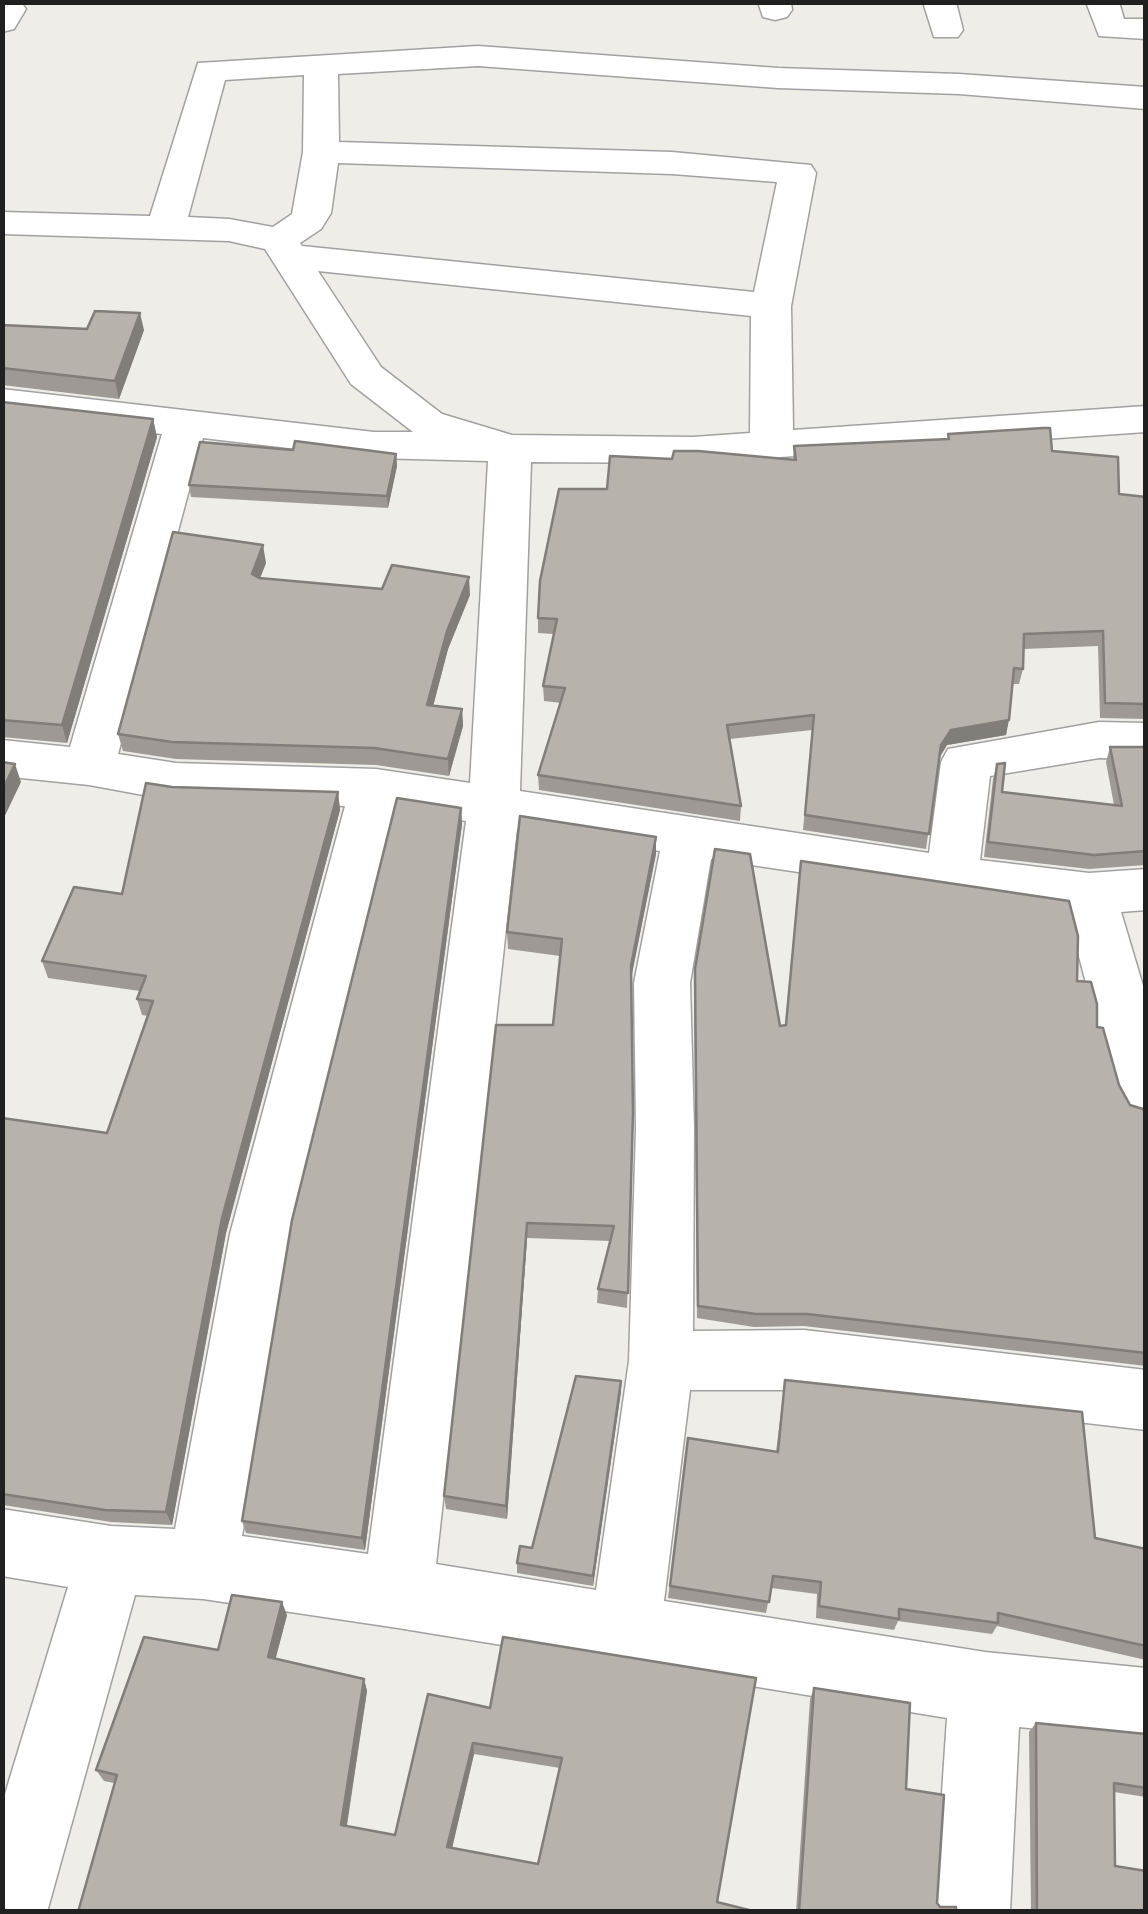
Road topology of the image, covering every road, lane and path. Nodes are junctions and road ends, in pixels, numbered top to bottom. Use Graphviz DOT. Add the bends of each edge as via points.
graph roads {
  1 [pos="1102,2"];
  2 [pos="1146,29"];
  3 [pos="321,64"];
  4 [pos="1146,98"];
  5 [pos="320,152"];
  6 [pos="2,223"];
  7 [pos="166,228"];
  8 [pos="284,248"];
  9 [pos="771,306"];
  10 [pos="2,402"];
  11 [pos="1146,419"];
  12 [pos="186,424"];
  13 [pos="772,444"];
  14 [pos="510,448"];
  15 [pos="1146,741"];
  16 [pos="2,758"];
  17 [pos="90,767"];
  18 [pos="376,788"];
  19 [pos="494,807"];
  20 [pos="689,836"];
  21 [pos="952,877"];
  22 [pos="1146,889"];
  23 [pos="1089,894"];
  24 [pos="1146,1098"];
  25 [pos="660,1361"];
  26 [pos="1146,1400"];
  27 [pos="2,1542"];
  28 [pos="111,1560"];
  29 [pos="203,1564"];
  30 [pos="398,1593"];
  31 [pos="626,1628"];
  32 [pos="985,1688"];
  33 [pos="1146,1704"];
  34 [pos="8,1912"];
  35 [pos="972,1912"];
  1 -- 2 [label="street" via="1111,28"];
  3 -- 4 [label="street" via="478,56"];
  3 -- 5 [label="street"];
  3 -- 7 [label="street" via="210,70"];
  5 -- 8 [label="street" via="312,214"];
  5 -- 9 [label="street" via="798,173"];
  6 -- 7 [label="street"];
  7 -- 8 [label="street" via="229,230"];
  8 -- 9 [label="street"];
  8 -- 14 [label="street" via="366,375 427,422"];
  9 -- 13 [label="street"];
  10 -- 12 [label="street"];
  11 -- 13 [label="street"];
  12 -- 14 [label="street" via="374,445"];
  12 -- 17 [label="street"];
  13 -- 14 [label="street"];
  14 -- 19 [label="street"];
  15 -- 21 [label="street" via="1099,740 966,762"];
  16 -- 17 [label="street"];
  17 -- 18 [label="street" via="176,782"];
  18 -- 19 [label="street"];
  18 -- 29 [label="street" via="261,1234"];
  19 -- 20 [label="street"];
  19 -- 30 [label="street"];
  20 -- 21 [label="street"];
  20 -- 25 [label="street" via="662,982"];
  21 -- 23 [label="street"];
  22 -- 23 [label="street"];
  23 -- 24 [label="street"];
  25 -- 26 [label="street" via="804,1360"];
  25 -- 31 [label="street"];
  27 -- 28 [label="street"];
  28 -- 29 [label="street"];
  28 -- 34 [label="street"];
  29 -- 30 [label="street"];
  30 -- 31 [label="street"];
  31 -- 32 [label="street"];
  32 -- 33 [label="street"];
  32 -- 35 [label="street"];
}
